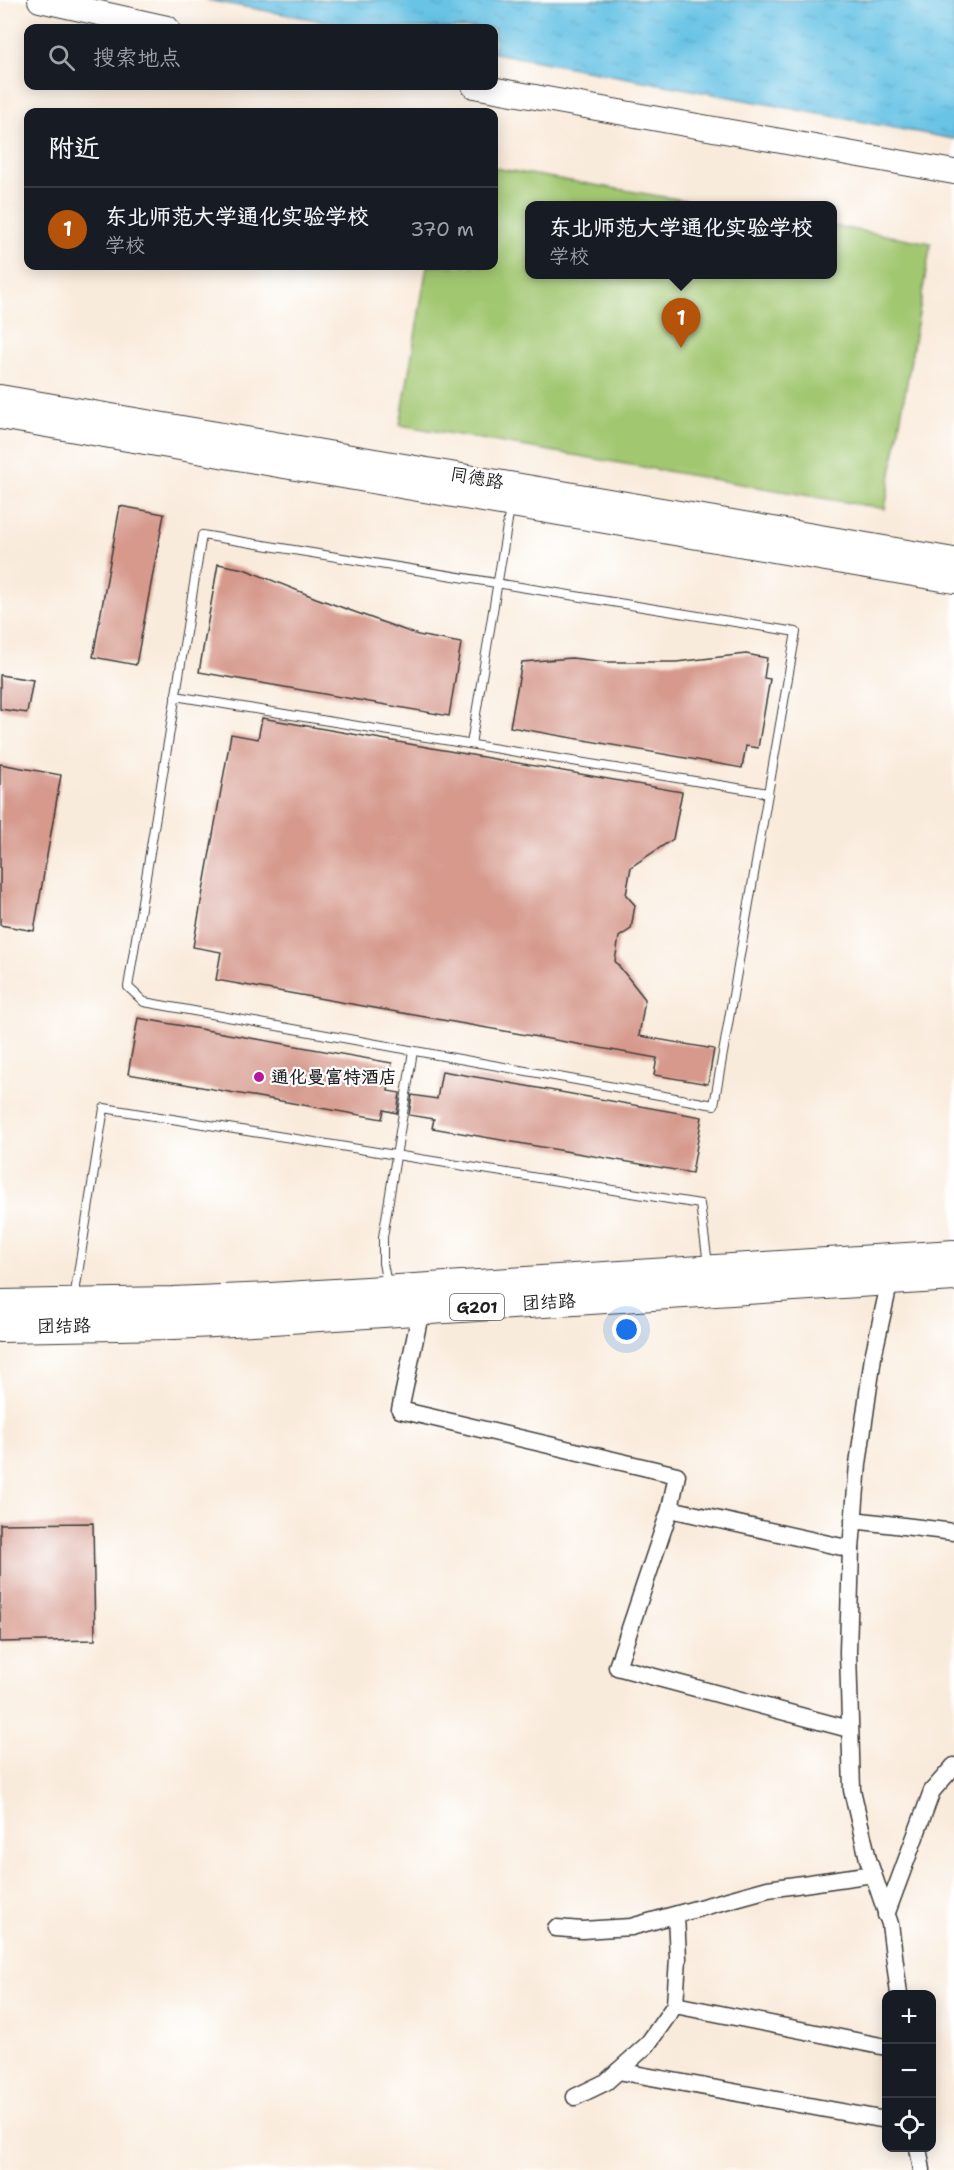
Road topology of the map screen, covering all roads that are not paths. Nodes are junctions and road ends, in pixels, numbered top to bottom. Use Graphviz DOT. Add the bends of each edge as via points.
graph roads {
  1 [pos="40,0"];
  2 [pos="149,24"];
  3 [pos="496,90"];
  4 [pos="954,172"];
  5 [pos="0,397"];
  6 [pos="0,417"];
  7 [pos="511,505"];
  8 [pos="954,560"];
  9 [pos="954,580"];
  10 [pos="498,583"];
  11 [pos="176,696"];
  12 [pos="471,744"];
  13 [pos="768,793"];
  14 [pos="413,1051"];
  15 [pos="396,1155"];
  16 [pos="954,1255"];
  17 [pos="709,1271"];
  18 [pos="954,1276"];
  19 [pos="890,1280"];
  20 [pos="388,1291"];
  21 [pos="0,1305"];
  22 [pos="72,1305"];
  23 [pos="421,1310"];
  24 [pos="0,1327"];
  25 [pos="670,1509"];
  26 [pos="853,1520"];
  27 [pos="954,1532"];
  28 [pos="851,1549"];
  29 [pos="849,1729"];
  30 [pos="954,1766"];
  31 [pos="873,1874"];
  32 [pos="676,1915"];
  33 [pos="886,1915"];
  34 [pos="556,1928"];
  35 [pos="898,1990"];
  36 [pos="675,2005"];
  37 [pos="882,2046"];
  38 [pos="618,2071"];
  39 [pos="575,2097"];
  40 [pos="882,2119"];
  41 [pos="919,2152"];
  42 [pos="922,2170"];
  1 -- 2 [label="main road"];
  3 -- 4 [label="main road"];
  5 -- 8 [label="main road, 同德路"];
  6 -- 7 [label="main road, 同德路"];
  7 -- 9 [label="main road, 同德路"];
  7 -- 10 [label="lane"];
  10 -- 11 [label="lane" via="202,535"];
  10 -- 12 [label="lane"];
  10 -- 13 [label="lane" via="796,632"];
  11 -- 12 [label="lane"];
  11 -- 14 [label="lane" via="128,987 144,1002"];
  12 -- 13 [label="lane"];
  13 -- 14 [label="lane" via="714,1105"];
  14 -- 15 [label="lane"];
  15 -- 17 [label="lane" via="700,1204"];
  15 -- 20 [label="lane" via="383,1237"];
  15 -- 22 [label="lane" via="104,1108"];
  16 -- 17 [label="highway, 团结路 / G201"];
  17 -- 20 [label="highway, 团结路 / G201"];
  18 -- 19 [label="highway, 团结路 / G201"];
  19 -- 23 [label="highway, 团结路 / G201"];
  19 -- 26 [label="street" via="864,1410"];
  20 -- 22 [label="highway, 团结路 / G201"];
  21 -- 22 [label="highway, 团结路 / G201"];
  23 -- 24 [label="highway, 团结路 / G201" via="174,1324"];
  23 -- 25 [label="street" via="400,1410 676,1475"];
  25 -- 28 [label="street"];
  25 -- 29 [label="street" via="617,1667"];
  26 -- 27 [label="street"];
  26 -- 28 [label="street"];
  28 -- 29 [label="street"];
  29 -- 31 [label="street" via="852,1790"];
  30 -- 33 [label="street" via="932,1791"];
  31 -- 32 [label="street" via="768,1889"];
  31 -- 33 [label="street"];
  32 -- 34 [label="street" via="631,1927"];
  32 -- 36 [label="street"];
  33 -- 35 [label="street"];
  36 -- 37 [label="street"];
  36 -- 38 [label="street" via="647,2045"];
  38 -- 39 [label="street" via="606,2082"];
  38 -- 40 [label="street"];
  41 -- 42 [label="street"];
}
